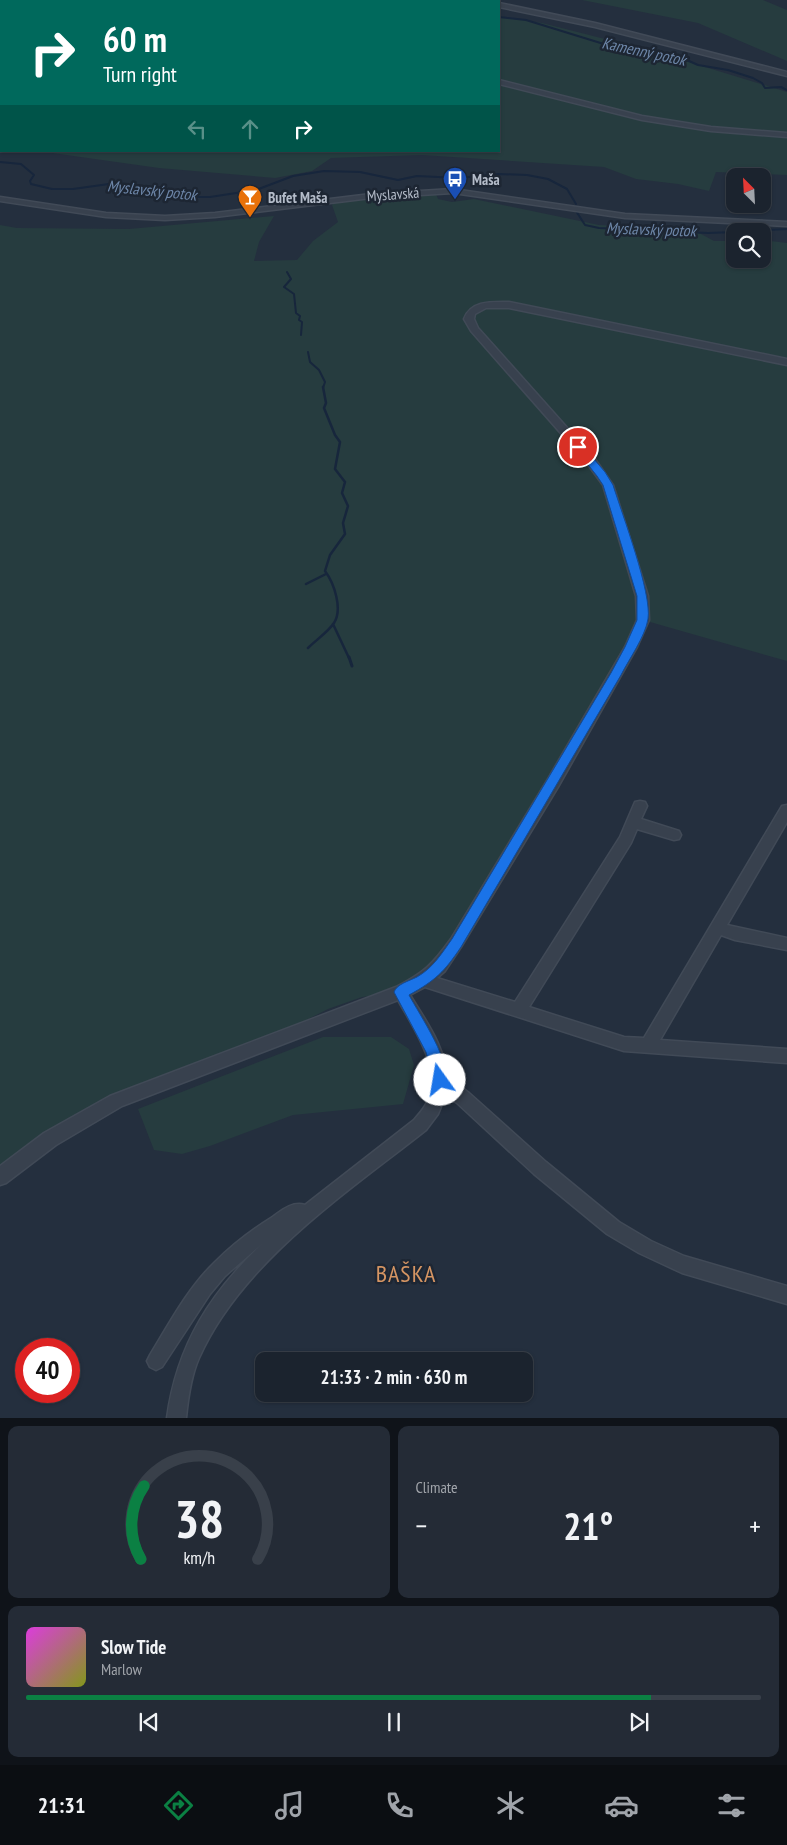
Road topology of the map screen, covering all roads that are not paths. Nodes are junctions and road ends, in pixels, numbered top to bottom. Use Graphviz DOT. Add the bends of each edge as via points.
graph roads {
  1 [pos="500,4"];
  2 [pos="787,74"];
  3 [pos="500,82"];
  4 [pos="787,135"];
  5 [pos="0,199"];
  6 [pos="787,224"];
  7 [pos="787,362"];
  8 [pos="640,806"];
  9 [pos="787,810"];
  10 [pos="633,822"];
  11 [pos="674,835"];
  12 [pos="719,928"];
  13 [pos="787,944"];
  14 [pos="424,980"];
  15 [pos="400,992"];
  16 [pos="518,1011"];
  17 [pos="646,1047"];
  18 [pos="787,1056"];
  19 [pos="440,1089"];
  20 [pos="0,1177"];
  21 [pos="308,1215"];
  22 [pos="787,1295"];
  23 [pos="156,1361"];
  24 [pos="176,1418"];
  1 -- 2 [label="street"];
  3 -- 4 [label="street" via="642,118 711,129"];
  5 -- 6 [label="street, Myslavská" via="106,215 165,218 371,196 454,191 625,216"];
  7 -- 14 [label="street" via="509,305 484,305 471,313 469,319 474,329 602,474 642,596 644,612 631,647 553,783 456,943 440,966"];
  8 -- 10 [label="street"];
  9 -- 12 [label="street"];
  10 -- 11 [label="street"];
  10 -- 16 [label="street" via="626,839"];
  12 -- 13 [label="street"];
  12 -- 17 [label="street"];
  14 -- 15 [label="street"];
  14 -- 16 [label="street"];
  15 -- 19 [label="street" via="436,1060"];
  15 -- 20 [label="street" via="116,1101 50,1139"];
  16 -- 17 [label="street" via="624,1044"];
  17 -- 18 [label="street"];
  19 -- 21 [label="street" via="433,1108 420,1125"];
  19 -- 22 [label="street" via="455,1092 463,1098 571,1195 613,1228 645,1247 682,1264"];
  21 -- 23 [label="street" via="293,1213 237,1253 204,1288"];
  21 -- 24 [label="street" via="232,1288 205,1326 191,1354"];
}
